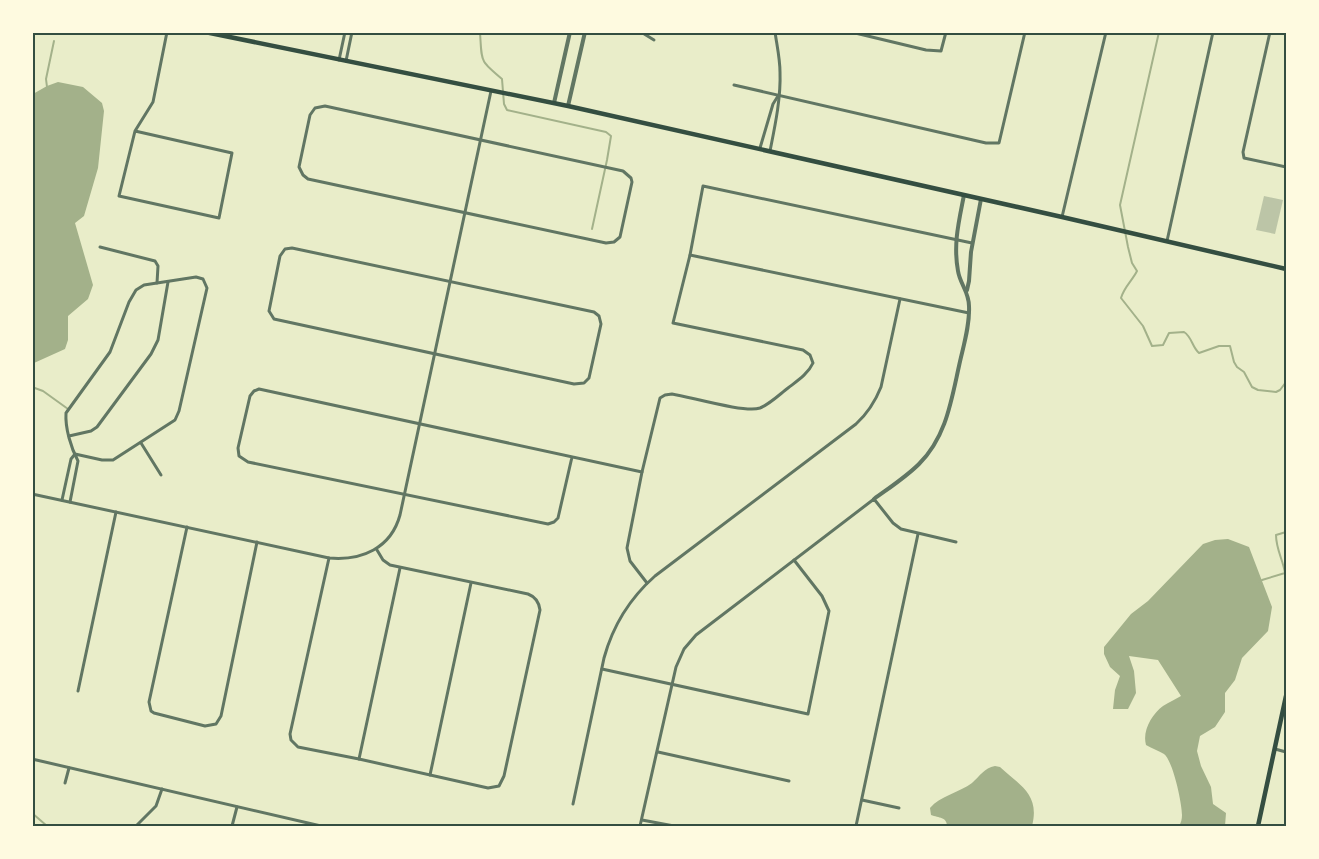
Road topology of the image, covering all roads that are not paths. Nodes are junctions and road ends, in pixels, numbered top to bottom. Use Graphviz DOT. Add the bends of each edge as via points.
graph roads {
  1 [pos="168,32"];
  2 [pos="205,32"];
  3 [pos="345,32"];
  4 [pos="352,32"];
  5 [pos="570,32"];
  6 [pos="585,32"];
  7 [pos="642,32"];
  8 [pos="775,32"];
  9 [pos="851,32"];
  10 [pos="946,32"];
  11 [pos="1026,32"];
  12 [pos="1106,32"];
  13 [pos="1213,32"];
  14 [pos="1270,32"];
  15 [pos="654,40"];
  16 [pos="339,60"];
  17 [pos="346,62"];
  18 [pos="734,85"];
  19 [pos="492,90"];
  20 [pos="778,95"];
  21 [pos="554,104"];
  22 [pos="568,106"];
  23 [pos="135,131"];
  24 [pos="481,141"];
  25 [pos="760,148"];
  26 [pos="770,151"];
  27 [pos="1286,168"];
  28 [pos="964,195"];
  29 [pos="981,199"];
  30 [pos="465,212"];
  31 [pos="1062,217"];
  32 [pos="956,240"];
  33 [pos="1167,241"];
  34 [pos="972,243"];
  35 [pos="100,247"];
  36 [pos="690,254"];
  37 [pos="1286,269"];
  38 [pos="168,282"];
  39 [pos="450,282"];
  40 [pos="157,283"];
  41 [pos="967,290"];
  42 [pos="900,299"];
  43 [pos="969,313"];
  44 [pos="435,353"];
  45 [pos="420,424"];
  46 [pos="69,436"];
  47 [pos="140,443"];
  48 [pos="74,454"];
  49 [pos="572,457"];
  50 [pos="642,472"];
  51 [pos="161,475"];
  52 [pos="32,494"];
  53 [pos="405,495"];
  54 [pos="874,499"];
  55 [pos="62,500"];
  56 [pos="70,502"];
  57 [pos="116,512"];
  58 [pos="187,527"];
  59 [pos="918,534"];
  60 [pos="258,542"];
  61 [pos="956,542"];
  62 [pos="377,550"];
  63 [pos="329,558"];
  64 [pos="794,560"];
  65 [pos="400,568"];
  66 [pos="471,583"];
  67 [pos="647,583"];
  68 [pos="602,668"];
  69 [pos="673,684"];
  70 [pos="78,691"];
  71 [pos="1286,696"];
  72 [pos="1275,750"];
  73 [pos="658,752"];
  74 [pos="1286,752"];
  75 [pos="359,759"];
  76 [pos="32,760"];
  77 [pos="69,768"];
  78 [pos="430,774"];
  79 [pos="789,780"];
  80 [pos="65,783"];
  81 [pos="162,789"];
  82 [pos="862,800"];
  83 [pos="573,804"];
  84 [pos="237,807"];
  85 [pos="899,808"];
  86 [pos="642,820"];
  87 [pos="310,825"];
  88 [pos="136,826"];
  89 [pos="232,826"];
  90 [pos="320,826"];
  91 [pos="640,826"];
  92 [pos="674,826"];
  93 [pos="856,826"];
  94 [pos="1258,826"];
  1 -- 23 [label="street" via="153,102"];
  2 -- 16 [label="main road"];
  3 -- 16 [label="street"];
  4 -- 17 [label="street"];
  5 -- 21 [label="street"];
  6 -- 22 [label="street"];
  7 -- 15 [label="street"];
  8 -- 20 [label="street" via="780,74"];
  9 -- 10 [label="street" via="941,51"];
  11 -- 20 [label="street" via="999,143 986,143"];
  12 -- 31 [label="street"];
  13 -- 33 [label="street"];
  14 -- 27 [label="street" via="1243,152 1244,158"];
  16 -- 17 [label="main road"];
  17 -- 19 [label="main road"];
  18 -- 20 [label="street"];
  19 -- 21 [label="main road"];
  19 -- 24 [label="street"];
  20 -- 25 [label="street"];
  20 -- 26 [label="street"];
  21 -- 22 [label="main road"];
  22 -- 25 [label="main road"];
  23 -- 23 [label="street" via="120,196 219,218 232,153"];
  24 -- 30 [label="street"];
  24 -- 30 [label="street" via="624,171 632,182 621,234 618,240 606,243"];
  24 -- 30 [label="street" via="325,106 315,108 310,114 300,162 301,173 308,179"];
  25 -- 26 [label="main road"];
  26 -- 28 [label="main road"];
  28 -- 29 [label="main road"];
  28 -- 32 [label="street"];
  29 -- 31 [label="main road"];
  29 -- 34 [label="street"];
  30 -- 39 [label="street"];
  31 -- 33 [label="main road"];
  32 -- 34 [label="street"];
  32 -- 36 [label="street" via="703,186"];
  32 -- 41 [label="street" via="958,272"];
  33 -- 37 [label="main road"];
  34 -- 41 [label="street"];
  35 -- 40 [label="street" via="155,261 158,266"];
  36 -- 42 [label="street"];
  36 -- 50 [label="street" via="673,323 803,350 813,363 806,373 758,408 672,394 662,396"];
  38 -- 40 [label="street"];
  38 -- 46 [label="street" via="158,340 152,354 94,430"];
  38 -- 47 [label="street" via="196,277 203,279 207,288 178,414 173,421"];
  39 -- 44 [label="street"];
  39 -- 44 [label="street" via="590,311 600,318 601,329 591,373 582,384"];
  39 -- 44 [label="street" via="295,248 285,250 280,256 269,307 270,315 278,321"];
  40 -- 46 [label="street" via="136,290 129,302 110,352 67,411"];
  41 -- 43 [label="street"];
  42 -- 43 [label="street"];
  42 -- 67 [label="street" via="881,387 866,414"];
  43 -- 54 [label="street" via="950,408 942,431 920,463"];
  44 -- 45 [label="street"];
  45 -- 49 [label="street"];
  45 -- 53 [label="street"];
  45 -- 53 [label="street" via="258,389 249,399 238,448 241,458 248,462"];
  46 -- 48 [label="street"];
  47 -- 48 [label="street" via="109,460"];
  47 -- 51 [label="street"];
  48 -- 55 [label="street"];
  48 -- 56 [label="street" via="78,461"];
  49 -- 50 [label="street"];
  49 -- 53 [label="street" via="558,518 548,524"];
  50 -- 67 [label="street" via="627,553 632,566"];
  52 -- 55 [label="street"];
  53 -- 62 [label="street" via="396,527"];
  54 -- 59 [label="street" via="893,523"];
  54 -- 64 [label="street"];
  55 -- 56 [label="street"];
  56 -- 57 [label="street"];
  57 -- 58 [label="street"];
  57 -- 70 [label="street"];
  58 -- 60 [label="street"];
  58 -- 60 [label="street" via="149,699 150,709 156,714 205,726 214,725 220,719"];
  59 -- 61 [label="street"];
  59 -- 82 [label="street"];
  60 -- 63 [label="street"];
  62 -- 63 [label="street" via="348,558"];
  62 -- 65 [label="street" via="387,564"];
  63 -- 75 [label="street" via="290,734 298,747"];
  64 -- 69 [label="street" via="696,635 682,653"];
  64 -- 69 [label="street" via="822,596 829,611 808,714"];
  65 -- 66 [label="street"];
  65 -- 75 [label="street"];
  66 -- 78 [label="street"];
  66 -- 78 [label="street" via="528,594 538,601 540,610 500,785 488,788"];
  67 -- 68 [label="street" via="631,599 616,624"];
  68 -- 69 [label="street"];
  68 -- 83 [label="street"];
  69 -- 73 [label="street"];
  71 -- 72 [label="main road"];
  72 -- 74 [label="street"];
  72 -- 94 [label="main road"];
  73 -- 79 [label="street"];
  73 -- 86 [label="street"];
  75 -- 78 [label="street"];
  76 -- 77 [label="street"];
  77 -- 80 [label="street"];
  77 -- 81 [label="street"];
  81 -- 84 [label="street"];
  81 -- 88 [label="street" via="156,806"];
  82 -- 85 [label="street"];
  82 -- 93 [label="street"];
  84 -- 87 [label="street"];
  84 -- 89 [label="street"];
  86 -- 91 [label="street"];
  86 -- 92 [label="street"];
  87 -- 90 [label="street"];
}
